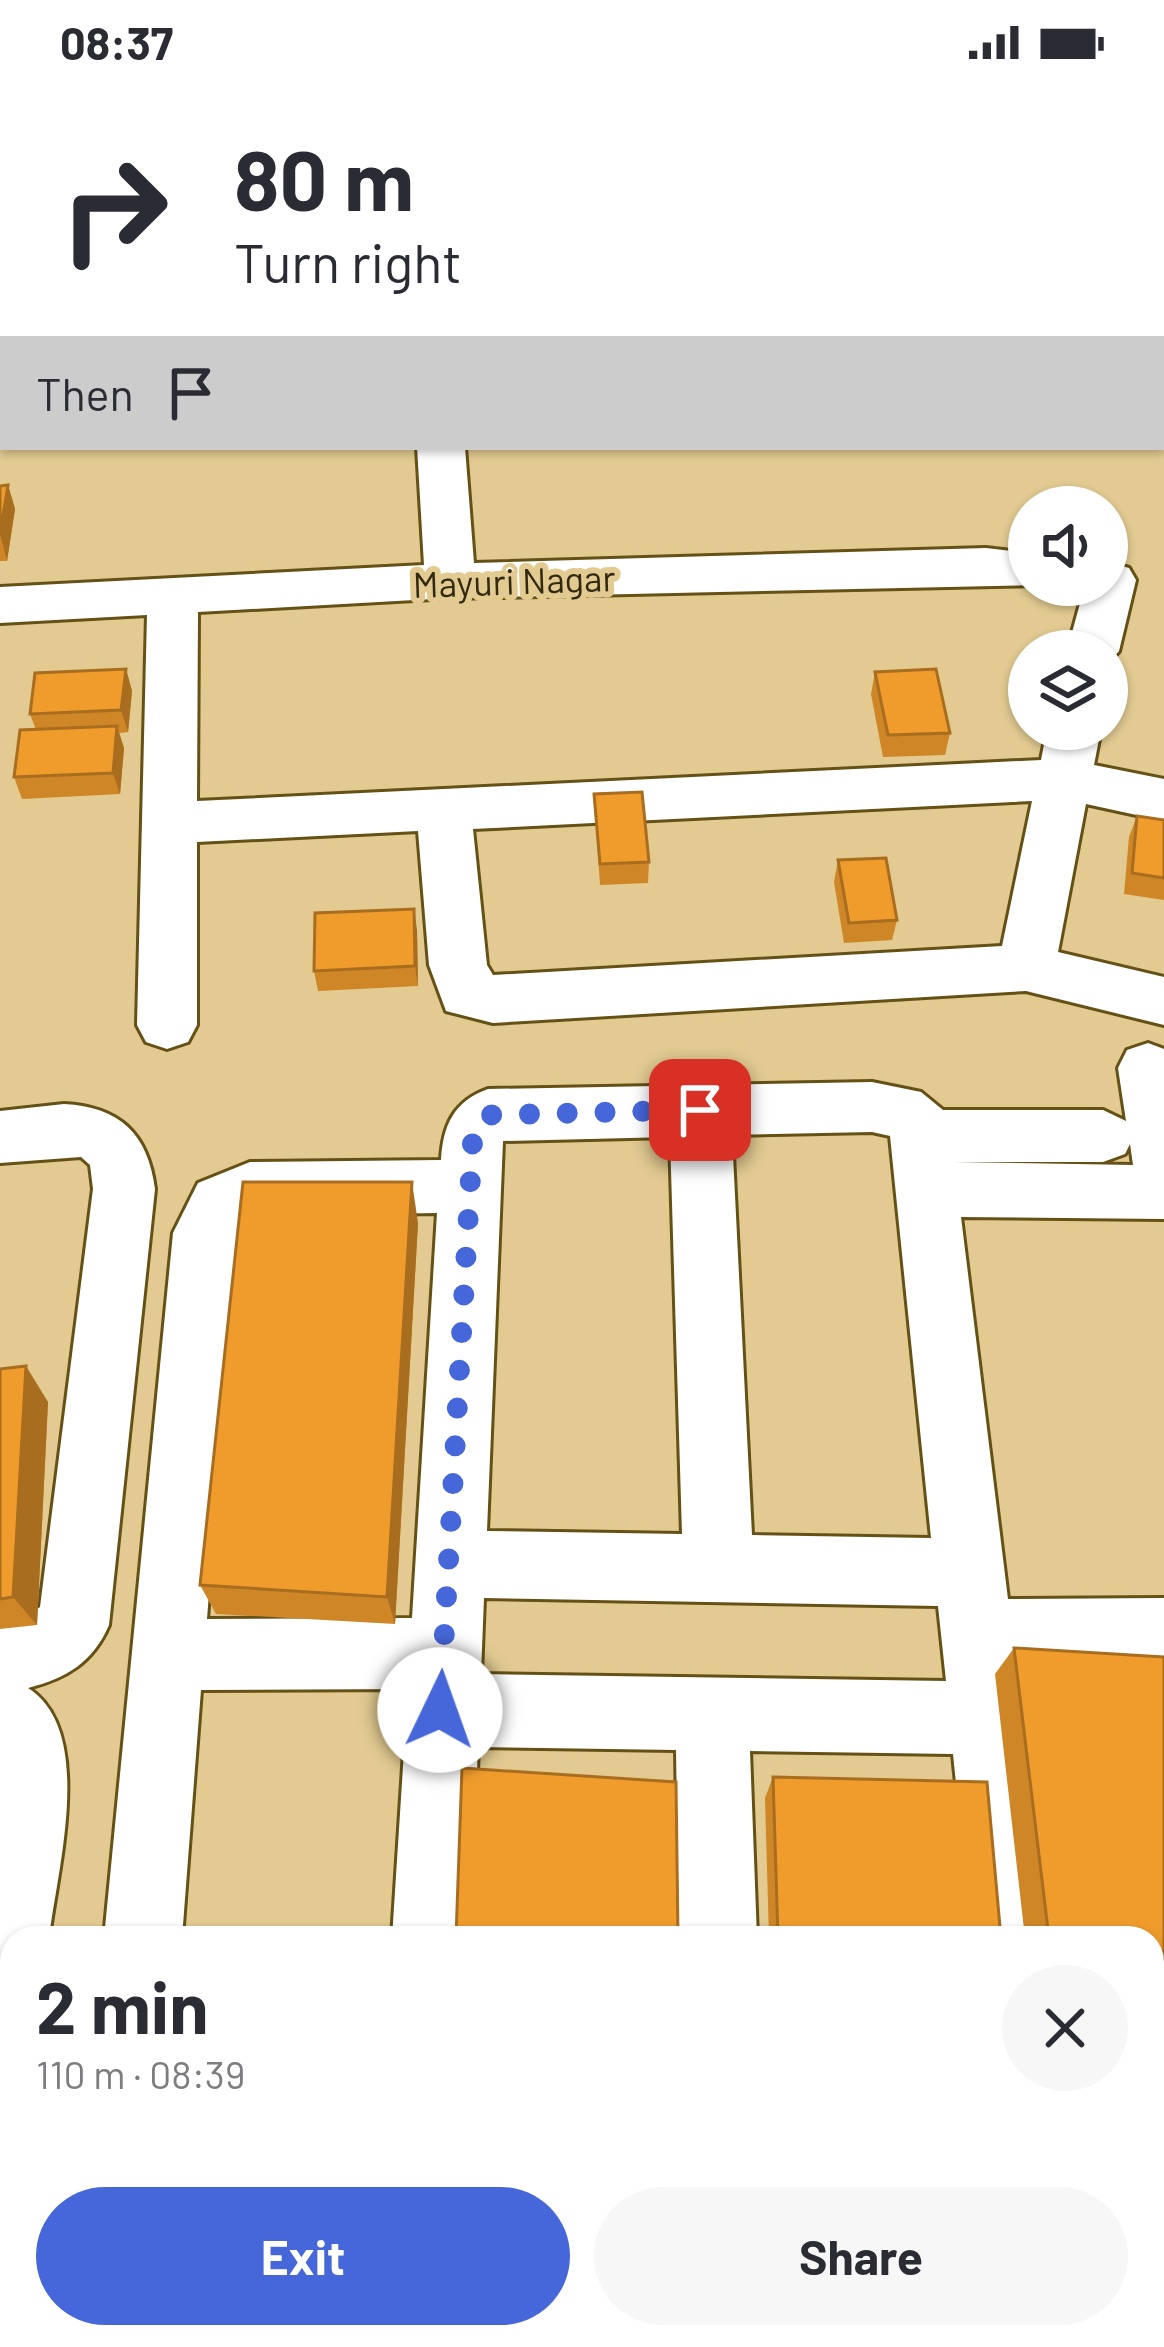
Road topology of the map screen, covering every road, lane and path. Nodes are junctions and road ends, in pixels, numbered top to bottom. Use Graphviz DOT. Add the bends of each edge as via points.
graph roads {
  1 [pos="441,450"];
  2 [pos="1008,568"];
  3 [pos="450,581"];
  4 [pos="1128,582"];
  5 [pos="1164,589"];
  6 [pos="173,595"];
  7 [pos="0,605"];
  8 [pos="1067,754"];
  9 [pos="1164,800"];
  10 [pos="444,808"];
  11 [pos="169,823"];
  12 [pos="1026,968"];
  13 [pos="1164,1000"];
  14 [pos="167,1025"];
  15 [pos="1148,1068"];
  16 [pos="700,1110"];
  17 [pos="1102,1136"];
  18 [pos="0,1137"];
  19 [pos="924,1163"];
  20 [pos="1164,1165"];
  21 [pos="470,1186"];
  22 [pos="1164,1192"];
  23 [pos="449,1564"];
  24 [pos="718,1564"];
  25 [pos="976,1603"];
  26 [pos="1164,1633"];
  27 [pos="168,1655"];
  28 [pos="0,1660"];
  29 [pos="441,1682"];
  30 [pos="712,1715"];
  31 [pos="0,1717"];
  32 [pos="990,1718"];
  33 [pos="12,1926"];
  34 [pos="144,1926"];
  35 [pos="431,1926"];
  36 [pos="718,1926"];
  37 [pos="1010,1926"];
  1 -- 3 [label="street"];
  2 -- 3 [label="street, Mayuri Nagar"];
  3 -- 6 [label="street, Mayuri Nagar"];
  4 -- 5 [label="street"];
  6 -- 7 [label="street, Mayuri Nagar"];
  6 -- 11 [label="street"];
  8 -- 9 [label="street"];
  8 -- 10 [label="street"];
  8 -- 12 [label="street"];
  10 -- 11 [label="street"];
  10 -- 12 [label="street" via="467,994 493,999"];
  11 -- 14 [label="street"];
  12 -- 13 [label="street"];
  15 -- 20 [label="street"];
  16 -- 19 [label="street" via="899,1110 919,1123"];
  16 -- 21 [label="street" via="488,1115 473,1134"];
  16 -- 24 [label="street"];
  17 -- 19 [label="street"];
  18 -- 28 [label="street" via="76,1130 108,1139 124,1158 124,1189 73,1625 45,1648"];
  19 -- 22 [label="street"];
  19 -- 25 [label="street"];
  21 -- 23 [label="street"];
  21 -- 27 [label="street" via="250,1189 220,1202 206,1233"];
  23 -- 24 [label="street"];
  23 -- 29 [label="street"];
  24 -- 25 [label="street"];
  25 -- 26 [label="street"];
  25 -- 32 [label="street"];
  27 -- 29 [label="street"];
  27 -- 34 [label="street"];
  29 -- 30 [label="street"];
  29 -- 35 [label="street"];
  30 -- 32 [label="street"];
  30 -- 36 [label="street"];
  31 -- 33 [label="street" via="30,1742"];
  32 -- 37 [label="street"];
}
